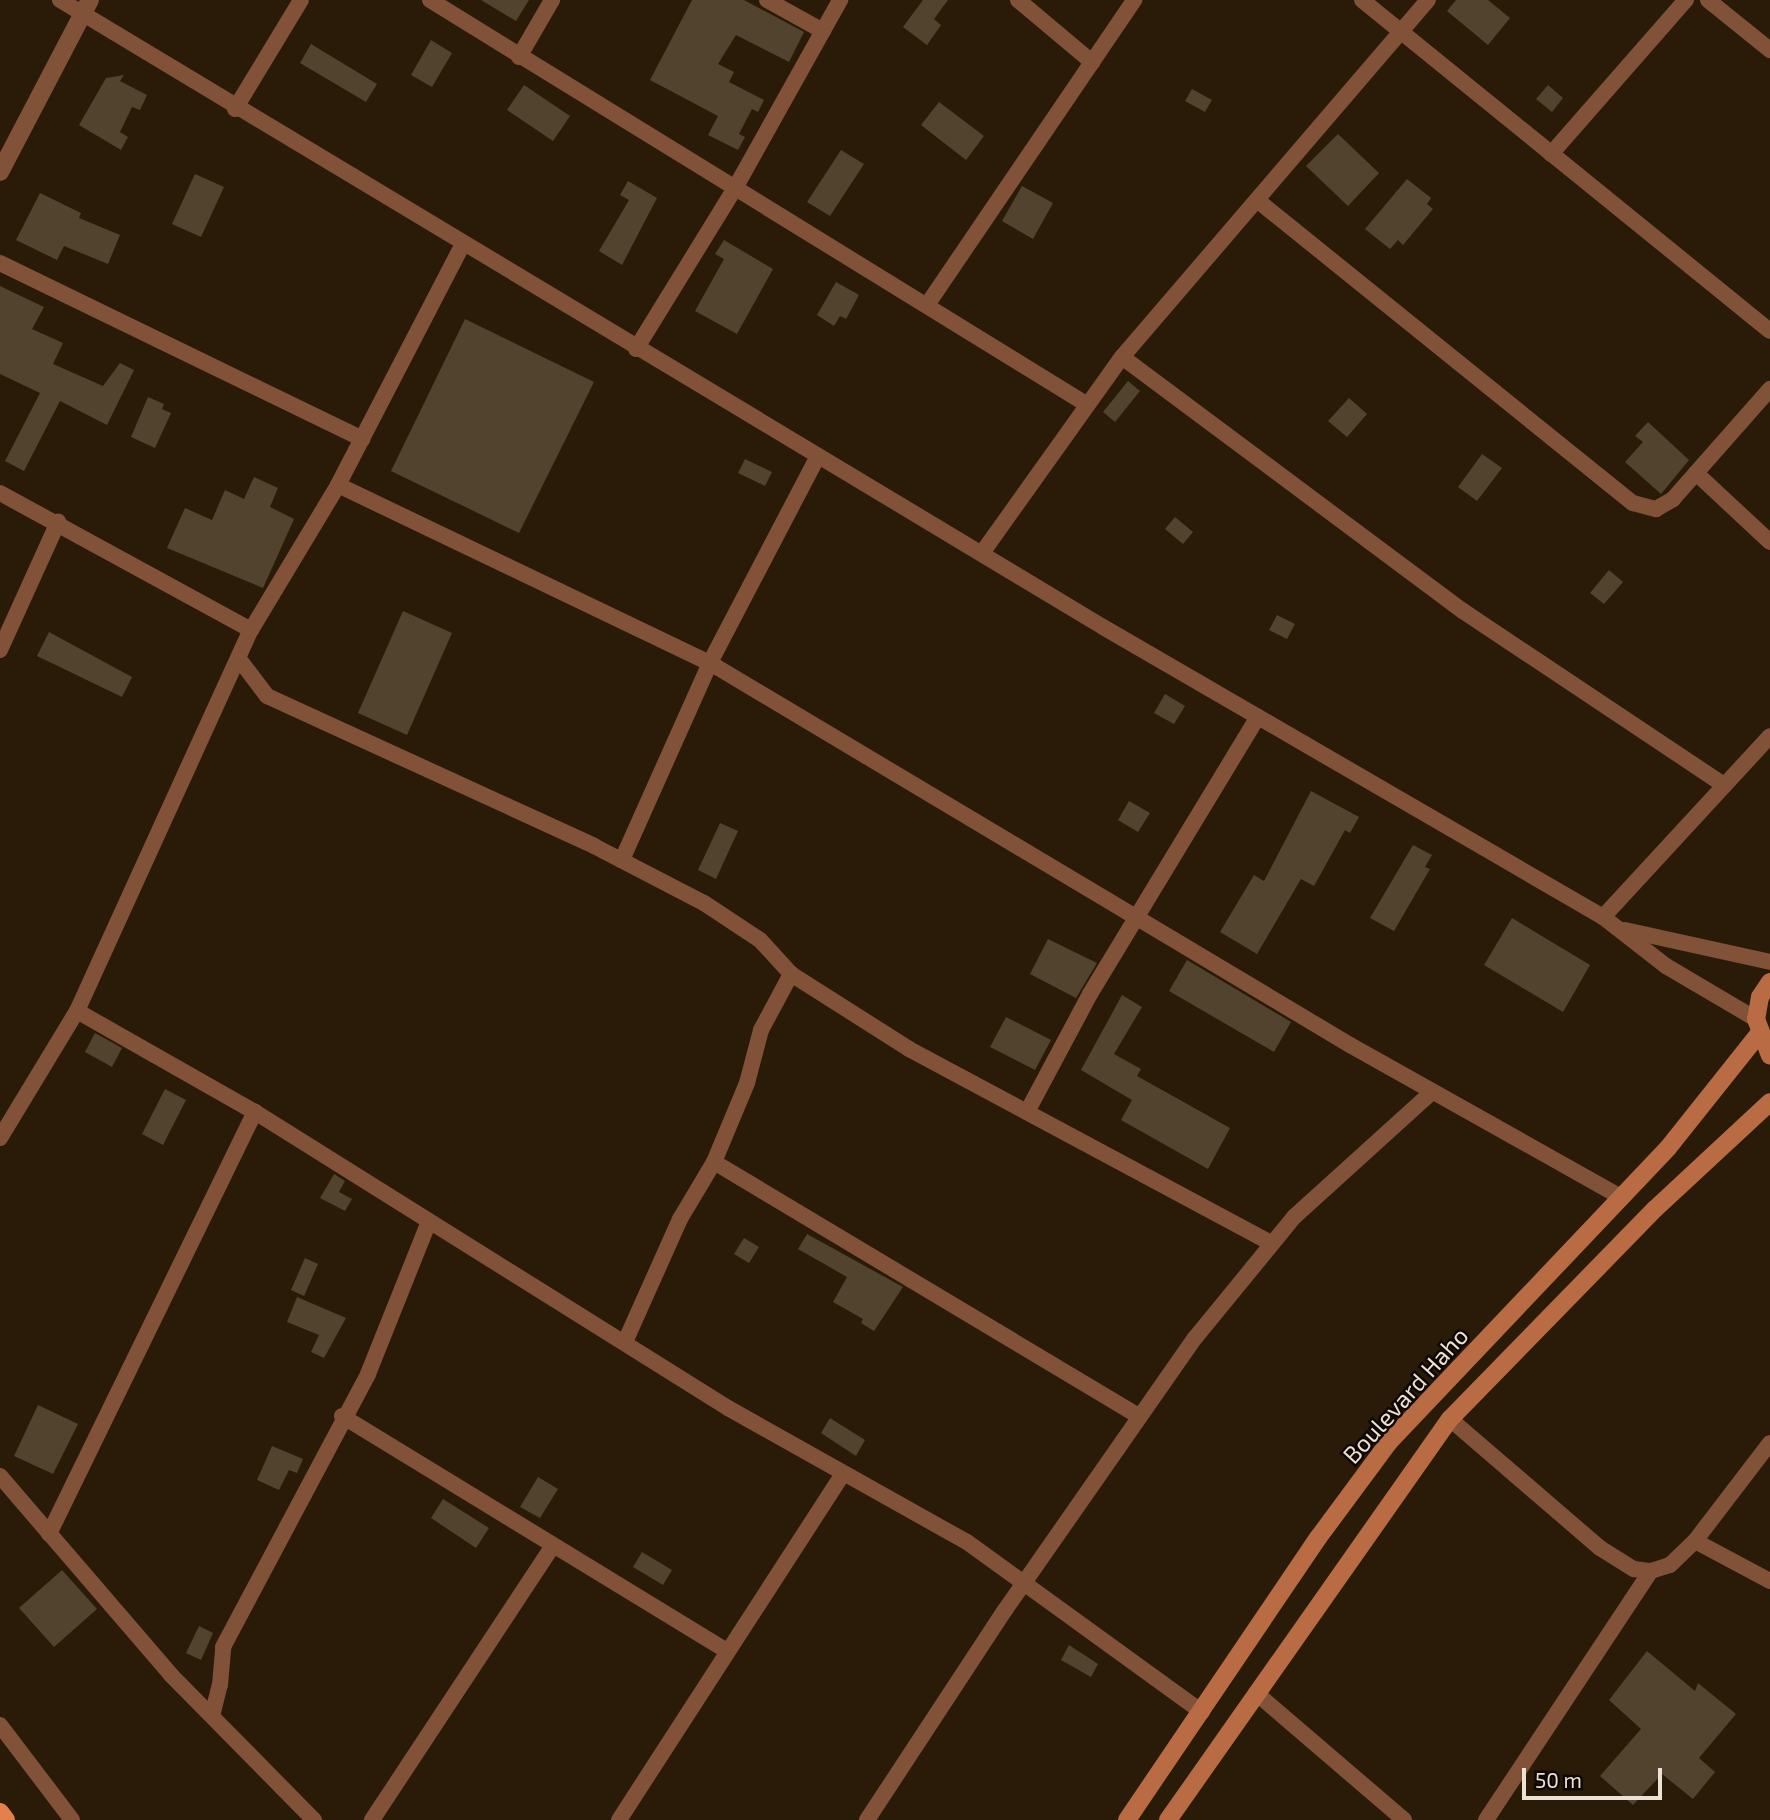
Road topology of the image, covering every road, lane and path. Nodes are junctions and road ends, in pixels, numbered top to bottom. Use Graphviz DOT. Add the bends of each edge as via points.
graph roads {
  1 [pos="60,0"];
  2 [pos="301,0"];
  3 [pos="430,0"];
  4 [pos="552,0"];
  5 [pos="767,0"];
  6 [pos="840,0"];
  7 [pos="1018,0"];
  8 [pos="1134,0"];
  9 [pos="1362,0"];
  10 [pos="1428,0"];
  11 [pos="1686,0"];
  12 [pos="1708,0"];
  13 [pos="86,6"];
  14 [pos="823,32"];
  15 [pos="1402,33"];
  16 [pos="1770,50"];
  17 [pos="519,57"];
  18 [pos="1092,62"];
  19 [pos="235,109"];
  20 [pos="1551,154"];
  21 [pos="0,172"];
  22 [pos="734,190"];
  23 [pos="1257,200"];
  24 [pos="463,244"];
  25 [pos="0,263"];
  26 [pos="927,305"];
  27 [pos="1770,331"];
  28 [pos="636,349"];
  29 [pos="1122,357"];
  30 [pos="1770,389"];
  31 [pos="1086,404"];
  32 [pos="362,439"];
  33 [pos="818,456"];
  34 [pos="1696,473"];
  35 [pos="338,485"];
  36 [pos="0,493"];
  37 [pos="58,522"];
  38 [pos="1770,542"];
  39 [pos="982,553"];
  40 [pos="251,630"];
  41 [pos="0,650"];
  42 [pos="239,659"];
  43 [pos="710,663"];
  44 [pos="1258,717"];
  45 [pos="1770,736"];
  46 [pos="1724,785"];
  47 [pos="622,860"];
  48 [pos="1138,916"];
  49 [pos="1603,917"];
  50 [pos="1623,930"];
  51 [pos="1770,962"];
  52 [pos="791,974"];
  53 [pos="1770,982"];
  54 [pos="77,1011"];
  55 [pos="1757,1027"];
  56 [pos="1770,1055"];
  57 [pos="1432,1092"];
  58 [pos="1770,1102"];
  59 [pos="254,1112"];
  60 [pos="1027,1112"];
  61 [pos="0,1138"];
  62 [pos="714,1162"];
  63 [pos="1622,1197"];
  64 [pos="428,1224"];
  65 [pos="1271,1244"];
  66 [pos="625,1342"];
  67 [pos="342,1416"];
  68 [pos="1140,1417"];
  69 [pos="1450,1419"];
  70 [pos="1770,1443"];
  71 [pos="843,1474"];
  72 [pos="0,1476"];
  73 [pos="50,1534"];
  74 [pos="1695,1541"];
  75 [pos="553,1545"];
  76 [pos="1651,1571"];
  77 [pos="1026,1581"];
  78 [pos="1770,1581"];
  79 [pos="727,1651"];
  80 [pos="1256,1693"];
  81 [pos="1202,1712"];
  82 [pos="212,1716"];
  83 [pos="0,1726"];
  84 [pos="0,1812"];
  85 [pos="6,1820"];
  86 [pos="72,1820"];
  87 [pos="314,1820"];
  88 [pos="372,1820"];
  89 [pos="619,1820"];
  90 [pos="867,1820"];
  91 [pos="1127,1820"];
  92 [pos="1168,1820"];
  93 [pos="1404,1820"];
  94 [pos="1486,1820"];
  1 -- 13 [label="street"];
  2 -- 19 [label="street"];
  3 -- 17 [label="street"];
  4 -- 17 [label="street"];
  5 -- 14 [label="street"];
  6 -- 14 [label="street"];
  7 -- 18 [label="street"];
  8 -- 18 [label="street"];
  9 -- 15 [label="street"];
  10 -- 15 [label="street"];
  11 -- 20 [label="street"];
  12 -- 16 [label="street"];
  13 -- 19 [label="street"];
  13 -- 21 [label="street"];
  14 -- 22 [label="street"];
  15 -- 20 [label="street"];
  15 -- 23 [label="street"];
  17 -- 22 [label="street"];
  18 -- 26 [label="street"];
  19 -- 24 [label="street"];
  20 -- 27 [label="street"];
  22 -- 26 [label="street"];
  22 -- 28 [label="street"];
  23 -- 29 [label="street"];
  23 -- 34 [label="street" via="1633,503 1656,509 1673,499"];
  24 -- 28 [label="street"];
  24 -- 32 [label="street"];
  25 -- 32 [label="street"];
  26 -- 31 [label="street"];
  28 -- 33 [label="street"];
  29 -- 31 [label="street"];
  29 -- 46 [label="street" via="1463,611"];
  30 -- 34 [label="street"];
  31 -- 39 [label="street"];
  32 -- 35 [label="street"];
  33 -- 39 [label="street"];
  33 -- 43 [label="street"];
  34 -- 38 [label="street"];
  35 -- 40 [label="street"];
  35 -- 43 [label="street"];
  36 -- 37 [label="street"];
  37 -- 40 [label="street"];
  37 -- 41 [label="street"];
  39 -- 44 [label="street"];
  40 -- 42 [label="street"];
  42 -- 47 [label="street" via="267,696 297,712"];
  42 -- 54 [label="street"];
  43 -- 47 [label="street"];
  43 -- 48 [label="street"];
  44 -- 48 [label="street"];
  44 -- 49 [label="street"];
  45 -- 46 [label="street"];
  46 -- 49 [label="street"];
  47 -- 52 [label="street" via="732,918"];
  48 -- 57 [label="street"];
  48 -- 60 [label="street"];
  49 -- 50 [label="street"];
  50 -- 51 [label="street"];
  50 -- 55 [label="street" via="1666,966"];
  52 -- 60 [label="street" via="909,1049"];
  52 -- 62 [label="street" via="761,1031 747,1083"];
  53 -- 55 [label="main road, Boulevard Haho" via="1760,997"];
  54 -- 59 [label="street"];
  54 -- 61 [label="street"];
  55 -- 56 [label="main road"];
  55 -- 63 [label="main road, Boulevard Haho" via="1706,1106"];
  57 -- 63 [label="street"];
  57 -- 65 [label="street" via="1338,1173"];
  58 -- 69 [label="main road, Boulevard Haho" via="1655,1209"];
  59 -- 64 [label="street"];
  59 -- 73 [label="street"];
  60 -- 65 [label="street"];
  62 -- 66 [label="street" via="680,1219"];
  62 -- 68 [label="street"];
  63 -- 81 [label="main road, Boulevard Haho" via="1389,1443 1318,1538"];
  64 -- 66 [label="street"];
  64 -- 67 [label="street" via="368,1374"];
  65 -- 68 [label="street" via="1195,1338"];
  66 -- 71 [label="street"];
  67 -- 75 [label="street"];
  67 -- 82 [label="street" via="223,1647"];
  68 -- 77 [label="street"];
  69 -- 76 [label="street" via="1600,1548 1634,1569"];
  69 -- 80 [label="main road, Boulevard Haho"];
  70 -- 74 [label="street"];
  71 -- 77 [label="street"];
  71 -- 79 [label="street"];
  72 -- 73 [label="street"];
  73 -- 82 [label="street"];
  74 -- 76 [label="street" via="1670,1565"];
  74 -- 78 [label="street"];
  75 -- 79 [label="street"];
  75 -- 88 [label="street"];
  76 -- 94 [label="street"];
  77 -- 81 [label="street"];
  77 -- 90 [label="street"];
  79 -- 89 [label="street"];
  80 -- 92 [label="main road, Boulevard Haho"];
  80 -- 93 [label="street"];
  81 -- 91 [label="main road, Boulevard Haho"];
  82 -- 87 [label="street"];
  83 -- 86 [label="street"];
  84 -- 85 [label="main road"];
}
